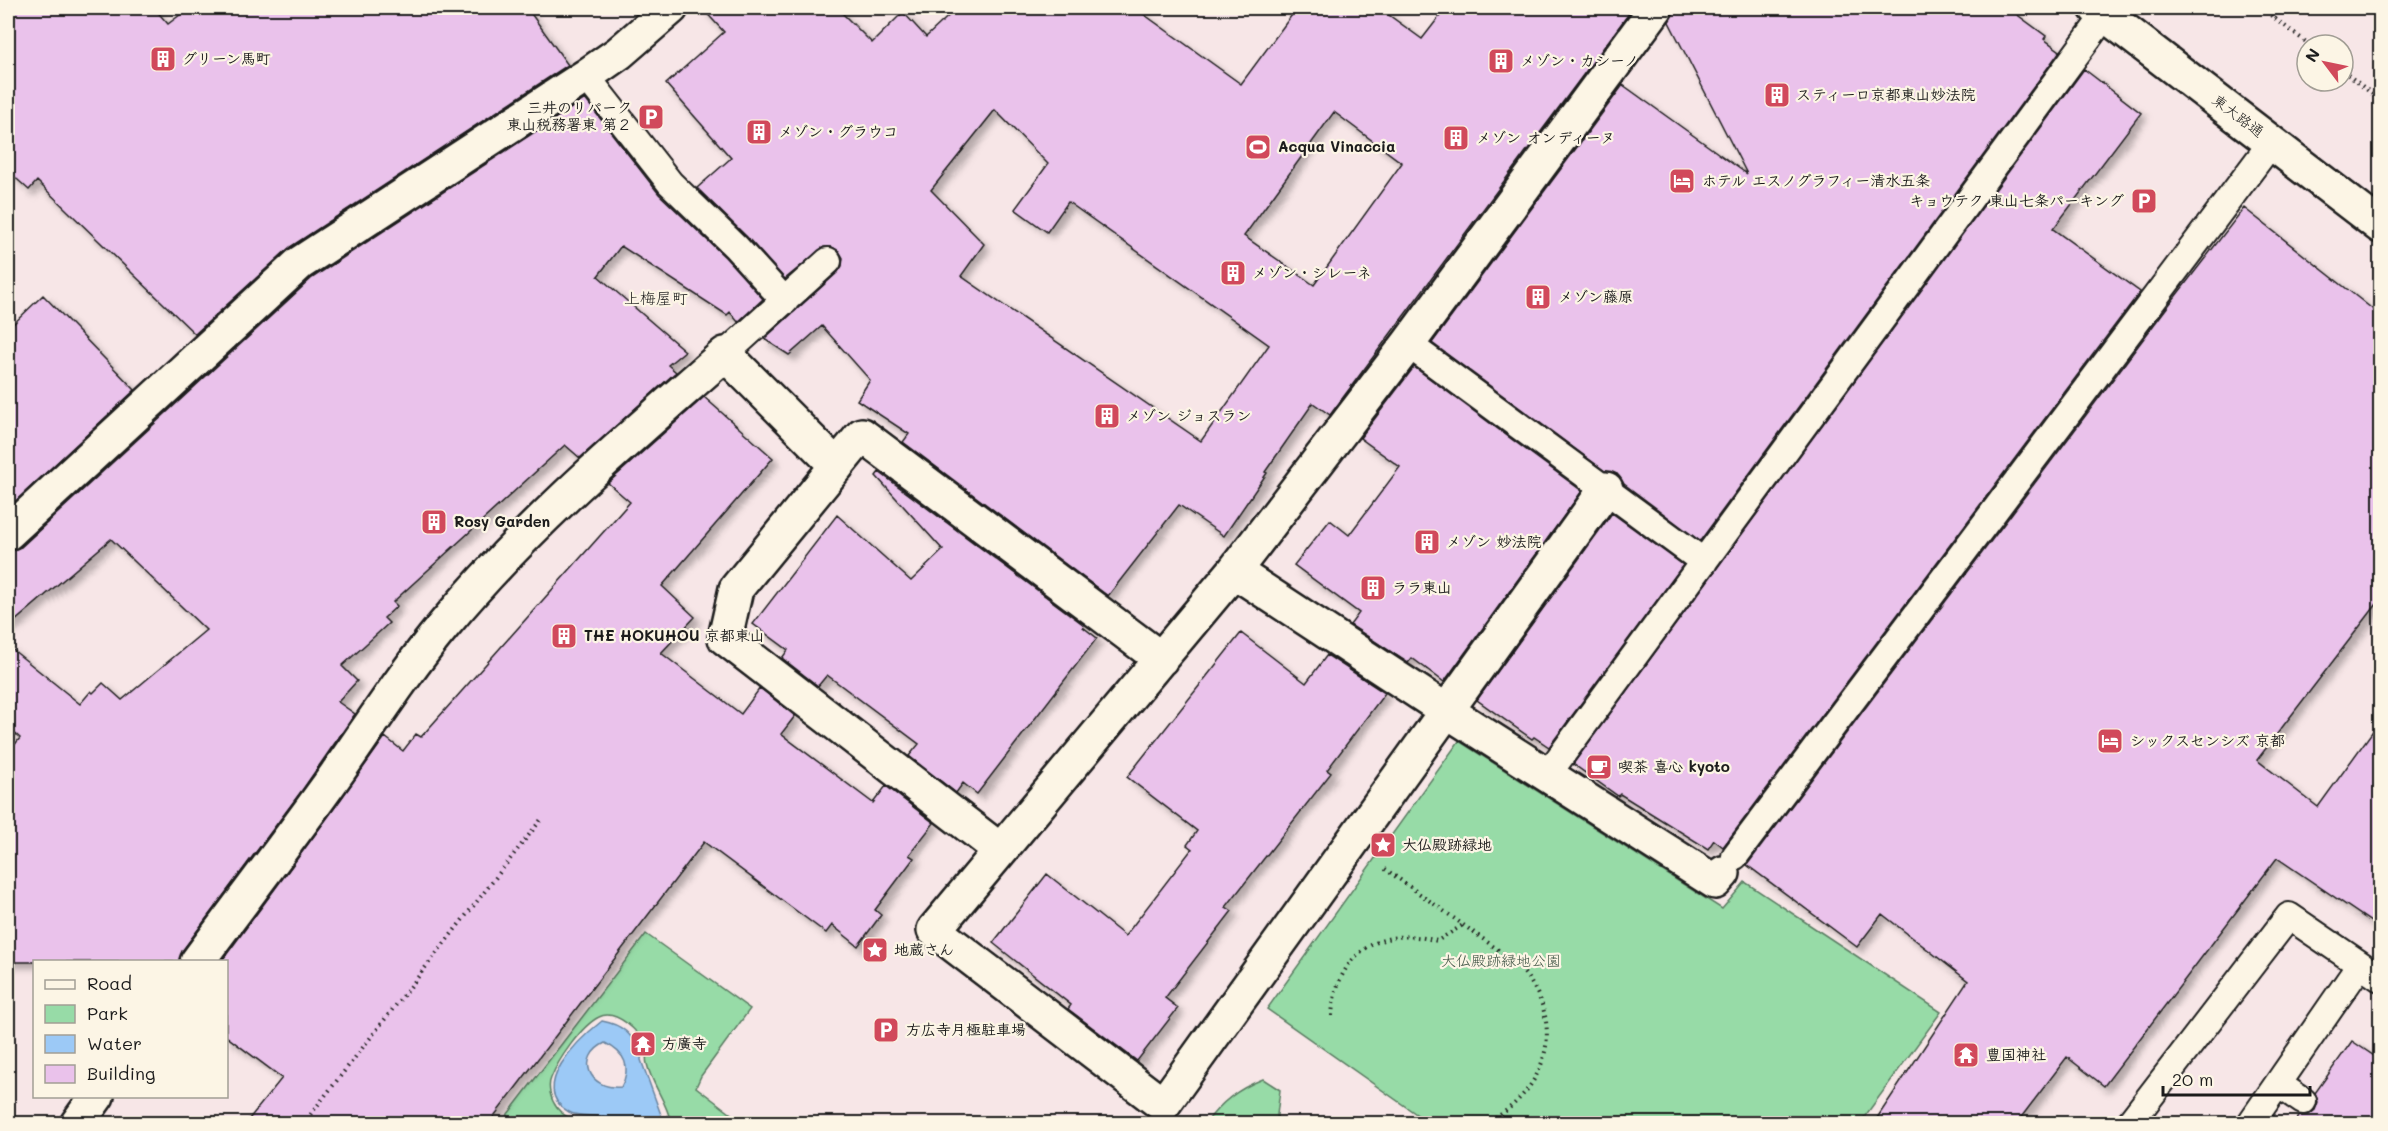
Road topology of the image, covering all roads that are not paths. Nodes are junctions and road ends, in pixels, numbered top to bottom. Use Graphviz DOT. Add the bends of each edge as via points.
graph roads {
  1 [pos="671,8"];
  2 [pos="1656,8"];
  3 [pos="2101,11"];
  4 [pos="586,76"];
  5 [pos="2272,142"];
  6 [pos="2378,218"];
  7 [pos="828,261"];
  8 [pos="785,300"];
  9 [pos="1408,344"];
  10 [pos="724,354"];
  11 [pos="837,465"];
  12 [pos="1606,489"];
  13 [pos="8,533"];
  14 [pos="1704,562"];
  15 [pos="1233,571"];
  16 [pos="1161,658"];
  17 [pos="1447,711"];
  18 [pos="1547,775"];
  19 [pos="1000,850"];
  20 [pos="1729,864"];
  21 [pos="198,960"];
  22 [pos="2370,972"];
  23 [pos="2278,1084"];
  24 [pos="96,1098"];
  25 [pos="2303,1101"];
  26 [pos="76,1124"];
  27 [pos="2129,1124"];
  28 [pos="2250,1124"];
  1 -- 4 [label="street"];
  2 -- 9 [label="street"];
  3 -- 5 [label="street, 東大路通"];
  3 -- 14 [label="lane"];
  4 -- 8 [label="lane" via="670,183"];
  4 -- 13 [label="street" via="300,263"];
  5 -- 6 [label="street, 東大路通"];
  5 -- 20 [label="lane"];
  7 -- 8 [label="lane"];
  8 -- 10 [label="lane"];
  9 -- 12 [label="lane"];
  9 -- 15 [label="street"];
  10 -- 11 [label="street"];
  10 -- 21 [label="street" via="576,485 444,625"];
  11 -- 16 [label="street" via="862,435"];
  11 -- 19 [label="street" via="736,589 725,638"];
  12 -- 14 [label="lane"];
  12 -- 17 [label="street"];
  14 -- 18 [label="lane"];
  15 -- 16 [label="street"];
  15 -- 17 [label="street"];
  16 -- 19 [label="street"];
  17 -- 18 [label="street"];
  17 -- 19 [label="street" via="1163,1105 933,930"];
  18 -- 20 [label="street" via="1715,882"];
  22 -- 23 [label="lane"];
  22 -- 27 [label="lane" via="2289,916"];
  23 -- 25 [label="lane"];
  23 -- 28 [label="lane"];
  24 -- 26 [label="street"];
}
